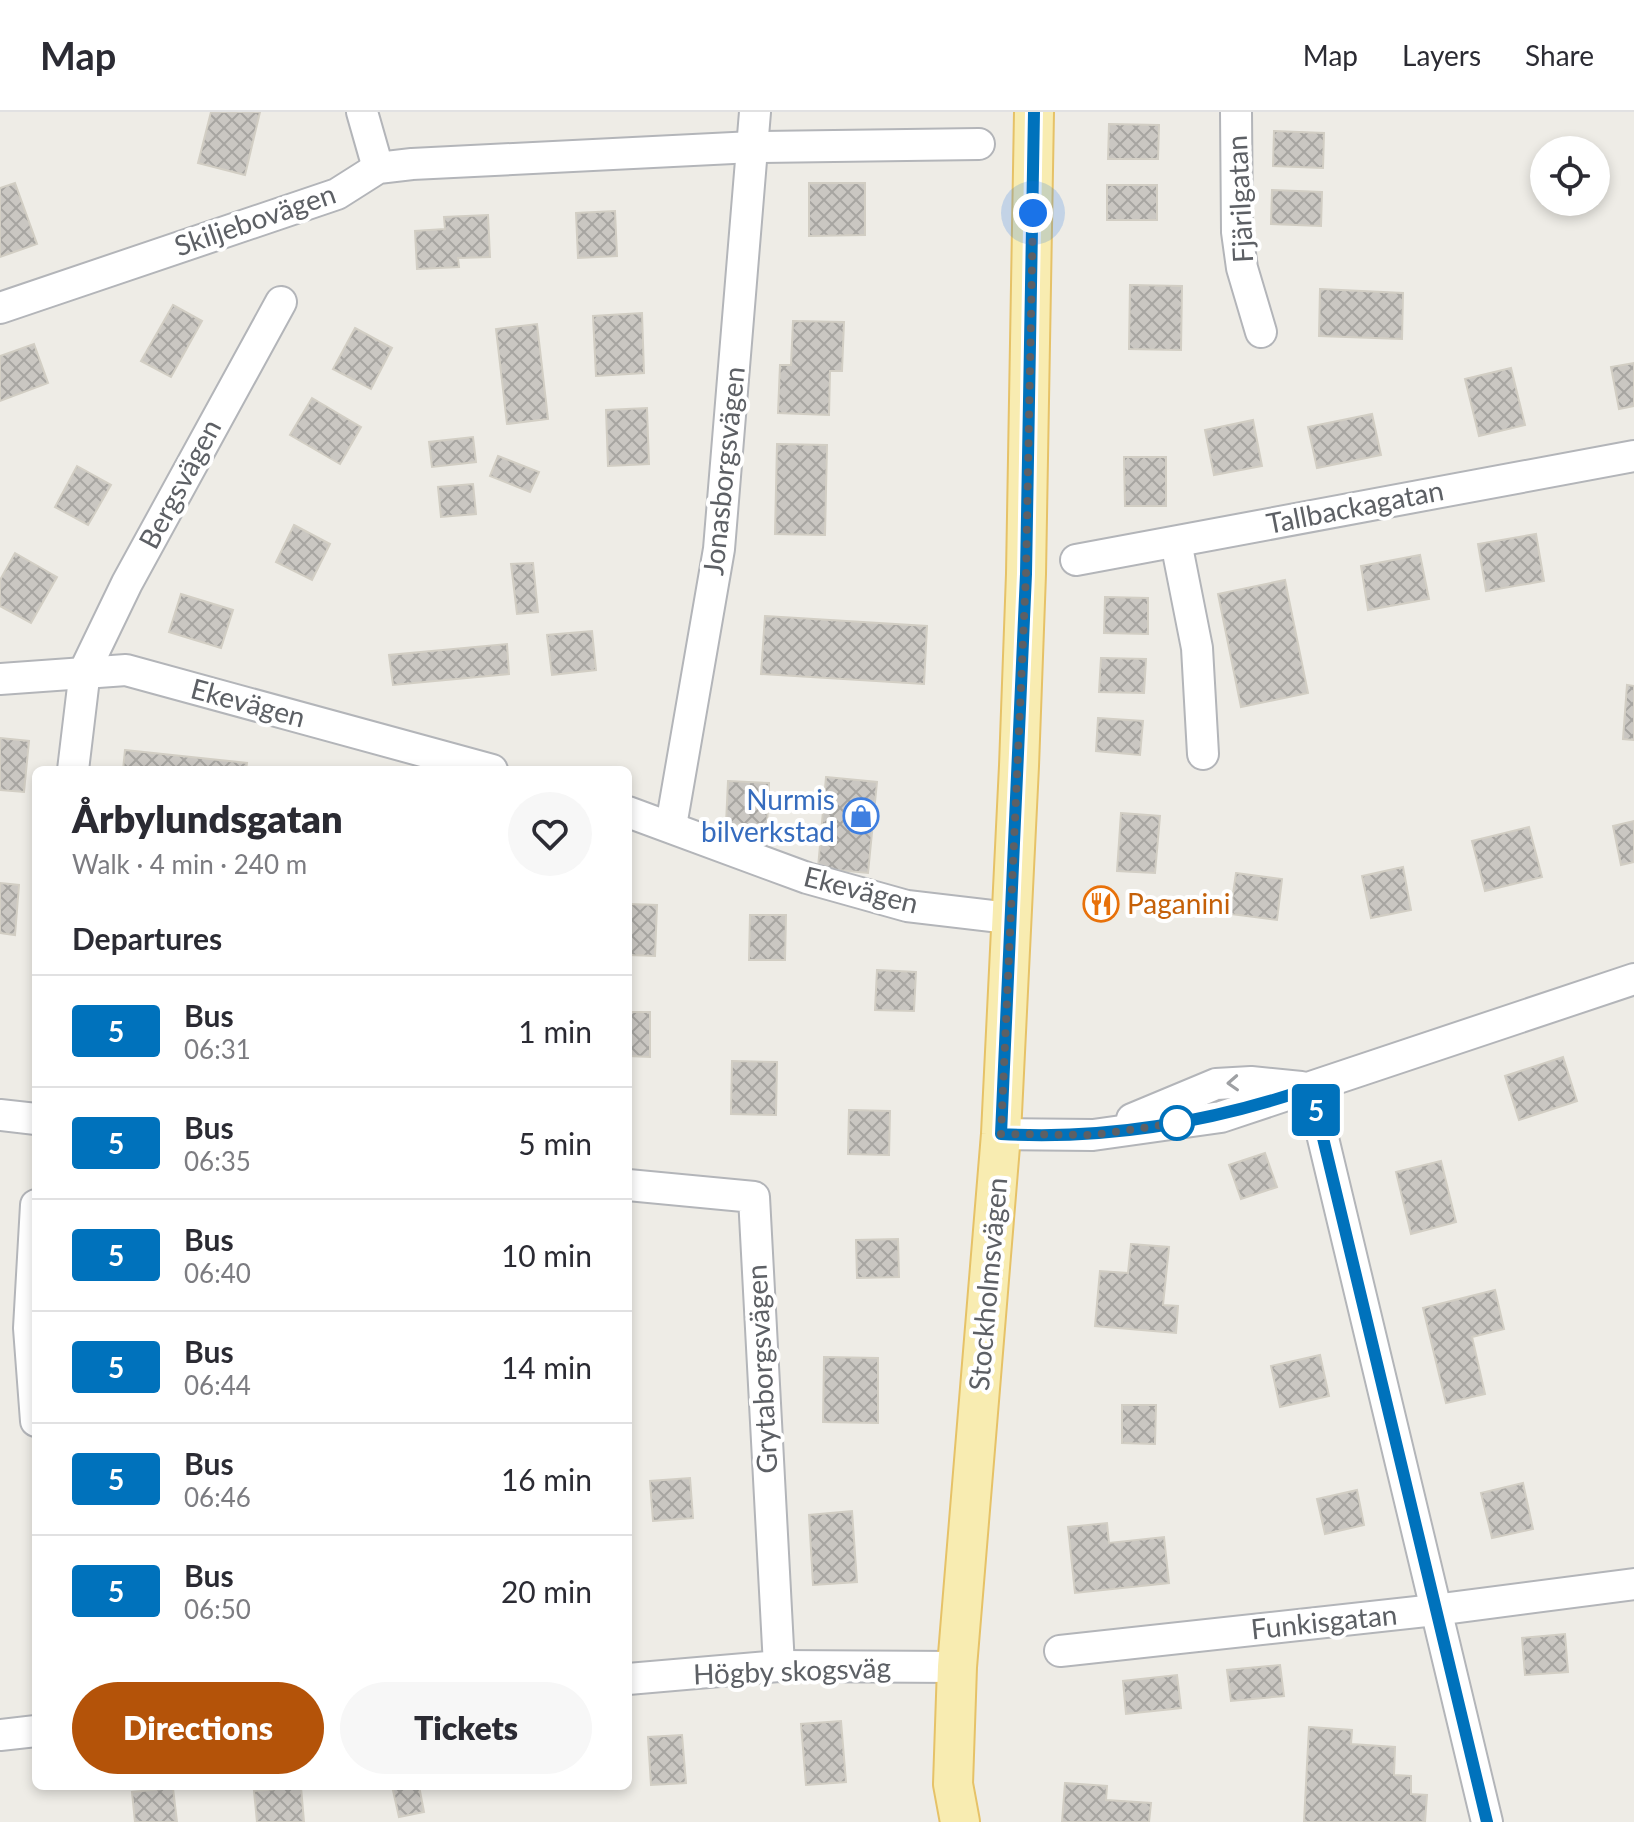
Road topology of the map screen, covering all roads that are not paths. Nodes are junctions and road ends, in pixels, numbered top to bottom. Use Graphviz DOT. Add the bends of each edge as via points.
graph roads {
  1 [pos="362,112"];
  2 [pos="755,112"];
  3 [pos="1034,112"];
  4 [pos="1236,112"];
  5 [pos="979,144"];
  6 [pos="753,147"];
  7 [pos="378,168"];
  8 [pos="281,302"];
  9 [pos="0,308"];
  10 [pos="1261,332"];
  11 [pos="1634,456"];
  12 [pos="1176,542"];
  13 [pos="1076,560"];
  14 [pos="85,670"];
  15 [pos="0,679"];
  16 [pos="1203,754"];
  17 [pos="73,766"];
  18 [pos="477,766"];
  19 [pos="632,813"];
  20 [pos="671,826"];
  21 [pos="1009,918"];
  22 [pos="1634,979"];
  23 [pos="1311,1088"];
  24 [pos="0,1115"];
  25 [pos="32,1119"];
  26 [pos="1001,1134"];
  27 [pos="632,1185"];
  28 [pos="32,1275"];
  29 [pos="32,1368"];
  30 [pos="1634,1584"];
  31 [pos="1435,1610"];
  32 [pos="1060,1651"];
  33 [pos="779,1666"];
  34 [pos="957,1667"];
  35 [pos="632,1679"];
  36 [pos="32,1731"];
  37 [pos="0,1735"];
  38 [pos="953,1784"];
  39 [pos="942,1822"];
  40 [pos="960,1822"];
  41 [pos="1487,1822"];
  1 -- 7 [label="street"];
  2 -- 6 [label="street, Jonasborgsvägen"];
  3 -- 21 [label="main road, Stockholmsvägen" via="1026,574"];
  4 -- 10 [label="street, Fjärilgatan" via="1237,232"];
  5 -- 6 [label="street, Skiljebovägen"];
  6 -- 7 [label="street, Skiljebovägen"];
  6 -- 20 [label="street, Jonasborgsvägen" via="719,549"];
  7 -- 9 [label="street, Skiljebovägen" via="337,194"];
  8 -- 14 [label="street, Bergsvägen"];
  11 -- 12 [label="street, Tallbackagatan"];
  12 -- 13 [label="street, Tallbackagatan"];
  12 -- 16 [label="street" via="1197,648"];
  14 -- 15 [label="street, Ekevägen"];
  14 -- 17 [label="street, Bergsvägen"];
  14 -- 18 [label="street, Ekevägen" via="126,670"];
  19 -- 20 [label="street, Ekevägen"];
  20 -- 21 [label="street, Ekevägen" via="807,878 907,906"];
  21 -- 26 [label="main road, Stockholmsvägen"];
  22 -- 23 [label="street"];
  23 -- 26 [label="street" via="1221,1117 1093,1135"];
  23 -- 31 [label="street"];
  24 -- 25 [label="street"];
  26 -- 34 [label="main road, Stockholmsvägen"];
  27 -- 33 [label="street, Grytaborgsvägen" via="754,1197"];
  28 -- 29 [label="street"];
  30 -- 31 [label="street, Funkisgatan"];
  31 -- 32 [label="street, Funkisgatan"];
  31 -- 41 [label="street"];
  33 -- 34 [label="street, Högby skogsväg"];
  33 -- 35 [label="street, Högby skogsväg"];
  34 -- 38 [label="main road, Stockholmsvägen"];
  36 -- 37 [label="street"];
  38 -- 39 [label="main road, Stockholmsvägen"];
  38 -- 40 [label="main road, Stockholmsvägen"];
}
